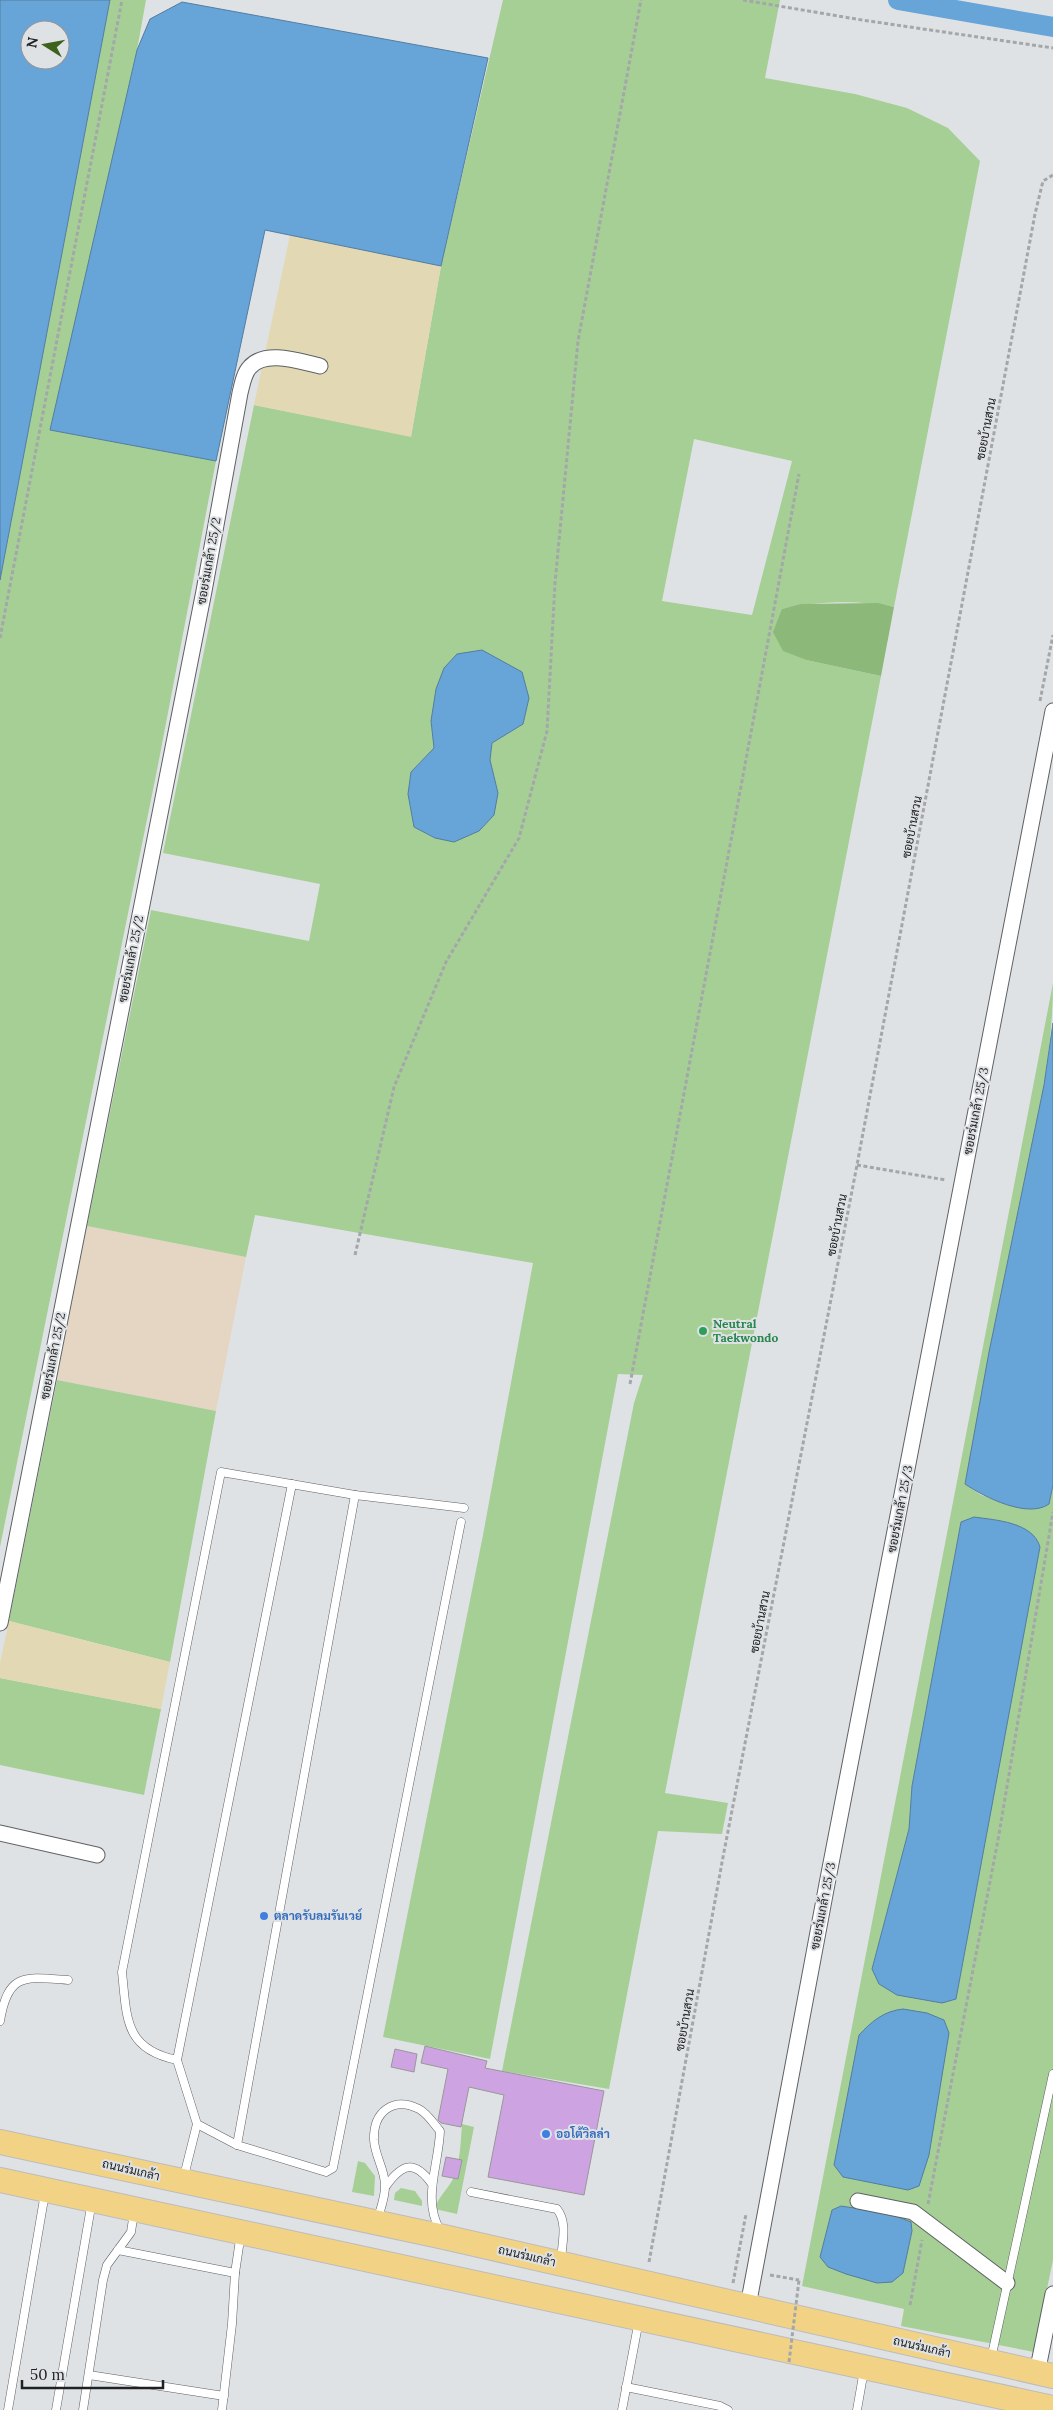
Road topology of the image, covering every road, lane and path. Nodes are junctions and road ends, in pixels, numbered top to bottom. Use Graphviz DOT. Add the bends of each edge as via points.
graph roads {
  1 [pos="122,0"];
  2 [pos="641,0"];
  3 [pos="743,0"];
  4 [pos="1053,48"];
  5 [pos="1053,176"];
  6 [pos="320,366"];
  7 [pos="799,474"];
  8 [pos="0,638"];
  9 [pos="1053,711"];
  10 [pos="857,1165"];
  11 [pos="947,1180"];
  12 [pos="355,1255"];
  13 [pos="630,1384"];
  14 [pos="292,1484"];
  15 [pos="355,1495"];
  16 [pos="464,1508"];
  17 [pos="1053,1512"];
  18 [pos="461,1522"];
  19 [pos="0,1623"];
  20 [pos="0,1833"];
  21 [pos="97,1855"];
  22 [pos="68,1980"];
  23 [pos="0,2021"];
  24 [pos="177,2060"];
  25 [pos="1053,2074"];
  26 [pos="197,2124"];
  27 [pos="0,2142"];
  28 [pos="237,2145"];
  29 [pos="0,2180"];
  30 [pos="183,2182"];
  31 [pos="432,2184"];
  32 [pos="386,2186"];
  33 [pos="46,2189"];
  34 [pos="471,2192"];
  35 [pos="92,2199"];
  36 [pos="858,2201"];
  37 [pos="134,2208"];
  38 [pos="925,2222"];
  39 [pos="377,2223"];
  40 [pos="242,2230"];
  41 [pos="444,2238"];
  42 [pos="118,2250"];
  43 [pos="561,2264"];
  44 [pos="754,2272"];
  45 [pos="234,2273"];
  46 [pos="1007,2282"];
  47 [pos="645,2283"];
  48 [pos="1053,2294"];
  49 [pos="910,2305"];
  50 [pos="748,2306"];
  51 [pos="640,2318"];
  52 [pos="789,2362"];
  53 [pos="990,2363"];
  54 [pos="864,2369"];
  55 [pos="89,2375"];
  56 [pos="1045,2375"];
  57 [pos="626,2387"];
  58 [pos="224,2396"];
  59 [pos="1017,2405"];
  60 [pos="1053,2408"];
  61 [pos="8,2410"];
  62 [pos="56,2410"];
  63 [pos="83,2410"];
  64 [pos="222,2410"];
  65 [pos="622,2410"];
  66 [pos="728,2410"];
  67 [pos="857,2410"];
  1 -- 8 [label="path"];
  2 -- 12 [label="path" via="578,341 555,582 547,731 519,838 446,962 394,1087"];
  3 -- 4 [label="path"];
  5 -- 10 [label="path, ซอยบ้านสวน" via="1043,181 1035,214"];
  6 -- 19 [label="street, ซอยร่มเกล้า 25/2" via="274,358 262,360 251,366 240,393 204,591"];
  7 -- 13 [label="path"];
  9 -- 44 [label="street, ซอยร่มเกล้า 25/3"];
  10 -- 11 [label="path"];
  10 -- 47 [label="path, ซอยบ้านสวน"];
  14 -- 15 [label="lane"];
  14 -- 24 [label="lane"];
  14 -- 24 [label="lane" via="221,1472 122,1972 126,2015 136,2040 157,2056"];
  15 -- 16 [label="lane"];
  15 -- 28 [label="lane"];
  17 -- 38 [label="path" via="998,1840"];
  18 -- 28 [label="lane" via="333,2168 326,2172"];
  20 -- 21 [label="street"];
  22 -- 23 [label="lane" via="40,1978 19,1981 9,1990"];
  24 -- 26 [label="lane"];
  25 -- 46 [label="lane"];
  26 -- 28 [label="lane"];
  26 -- 30 [label="lane"];
  27 -- 30 [label="main road, ถนนร่มเกล้า"];
  29 -- 33 [label="main road"];
  30 -- 39 [label="main road, ถนนร่มเกล้า"];
  31 -- 32 [label="lane" via="423,2172 405,2167"];
  31 -- 32 [label="lane" via="440,2131 420,2110 397,2104 384,2109 374,2137"];
  31 -- 41 [label="lane" via="432,2212"];
  32 -- 39 [label="lane"];
  33 -- 35 [label="main road"];
  33 -- 61 [label="lane"];
  34 -- 43 [label="lane" via="557,2209 564,2224"];
  35 -- 37 [label="main road"];
  35 -- 62 [label="lane"];
  36 -- 38 [label="street" via="913,2212"];
  37 -- 40 [label="main road"];
  37 -- 42 [label="lane" via="130,2232"];
  38 -- 46 [label="street"];
  38 -- 49 [label="path"];
  39 -- 41 [label="main road, ถนนร่มเกล้า"];
  40 -- 45 [label="lane"];
  40 -- 51 [label="main road"];
  41 -- 43 [label="main road, ถนนร่มเกล้า"];
  42 -- 45 [label="lane"];
  42 -- 55 [label="lane" via="107,2264 103,2280"];
  43 -- 47 [label="main road, ถนนร่มเกล้า"];
  44 -- 50 [label="street, ซอยร่มเกล้า 25/3"];
  44 -- 52 [label="path, bridge" via="799,2280"];
  45 -- 58 [label="lane"];
  46 -- 53 [label="lane"];
  47 -- 50 [label="main road, ถนนร่มเกล้า"];
  48 -- 56 [label="street"];
  50 -- 53 [label="main road, ถนนร่มเกล้า"];
  51 -- 54 [label="main road"];
  51 -- 57 [label="lane"];
  53 -- 56 [label="main road, ถนนร่มเกล้า"];
  54 -- 59 [label="main road"];
  54 -- 67 [label="lane"];
  55 -- 58 [label="lane"];
  55 -- 63 [label="lane"];
  57 -- 65 [label="lane"];
  57 -- 66 [label="lane"];
  58 -- 64 [label="lane"];
  59 -- 60 [label="main road"];
}
